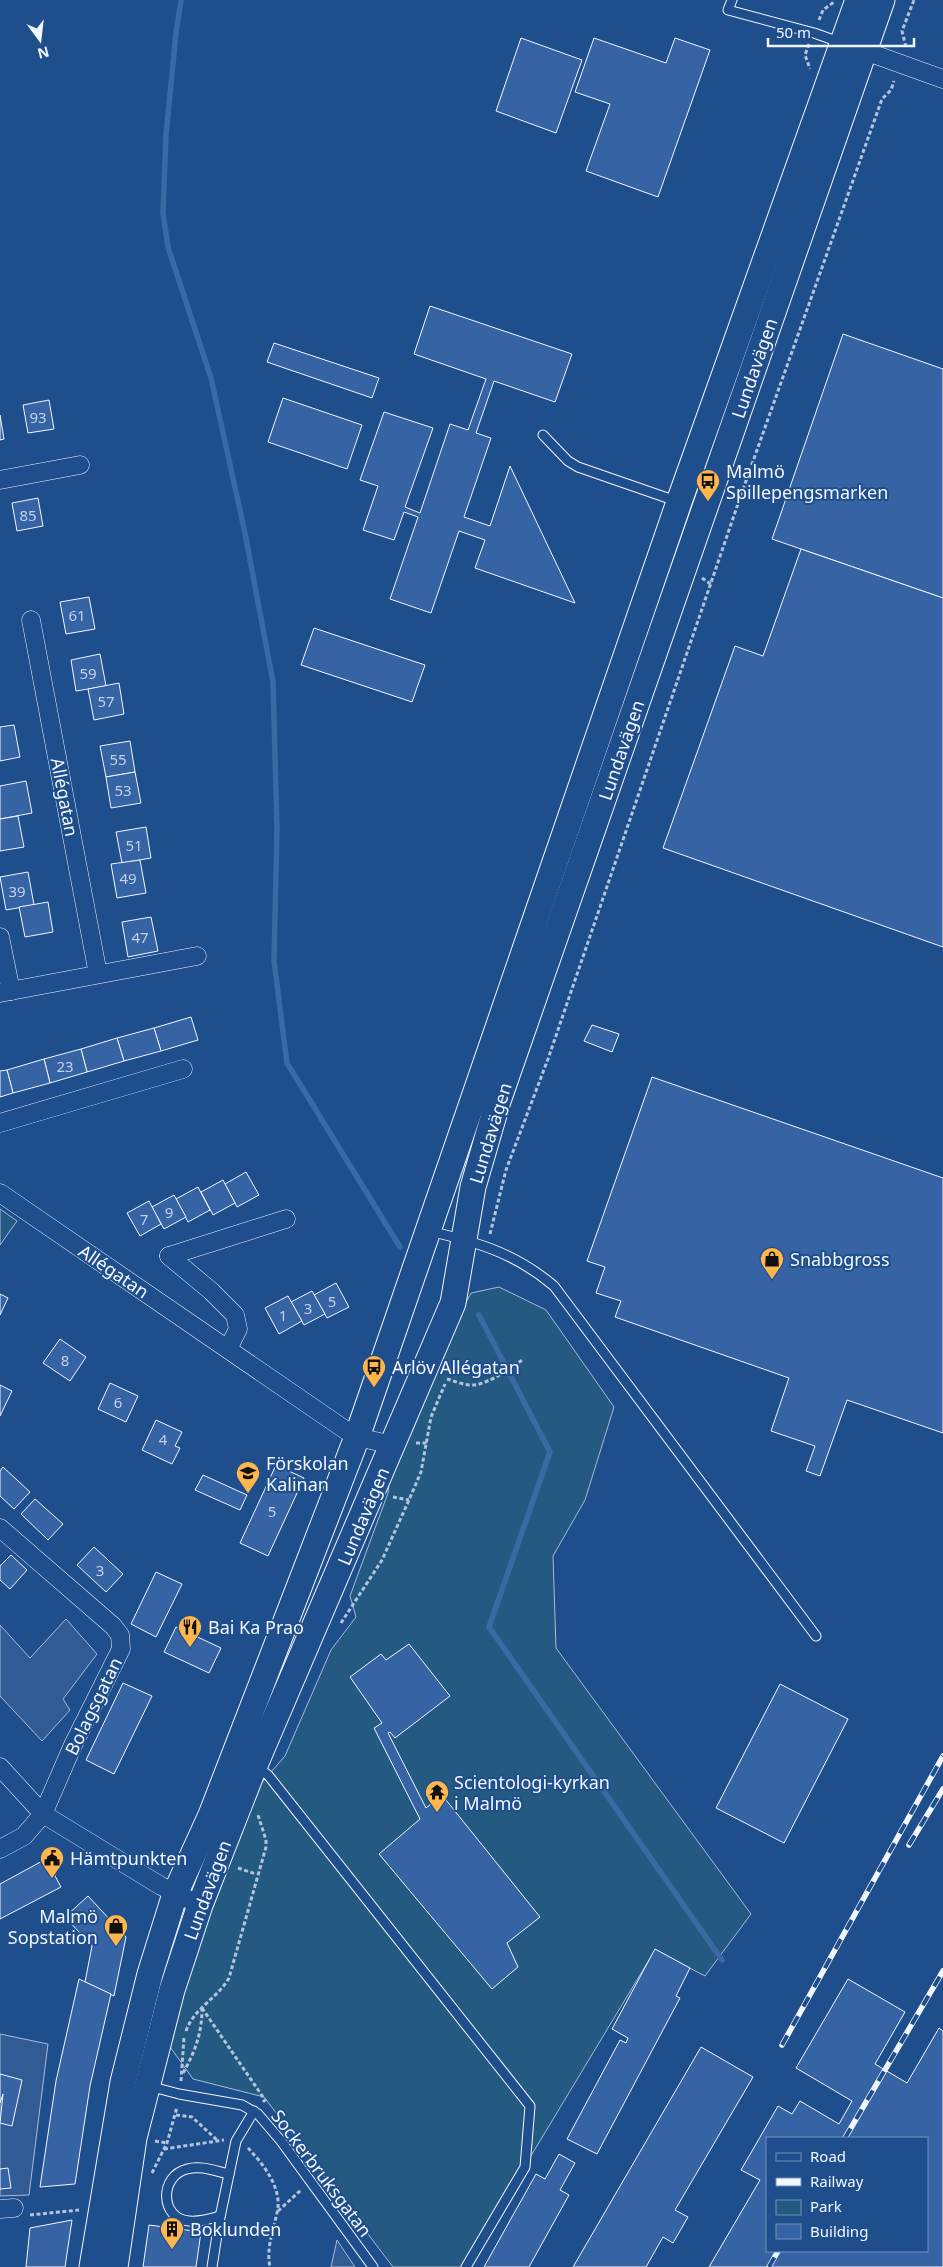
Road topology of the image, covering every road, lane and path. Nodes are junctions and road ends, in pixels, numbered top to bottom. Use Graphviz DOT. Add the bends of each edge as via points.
graph roads {
  1 [pos="732,0"];
  2 [pos="858,0"];
  3 [pos="882,0"];
  4 [pos="914,0"];
  5 [pos="853,47"];
  6 [pos="900,64"];
  7 [pos="943,79"];
  8 [pos="544,435"];
  9 [pos="80,465"];
  10 [pos="0,480"];
  11 [pos="692,506"];
  12 [pos="31,620"];
  13 [pos="0,937"];
  14 [pos="196,956"];
  15 [pos="98,974"];
  16 [pos="5,992"];
  17 [pos="183,1068"];
  18 [pos="0,1123"];
  19 [pos="0,1193"];
  20 [pos="286,1219"];
  21 [pos="428,1231"];
  22 [pos="475,1242"];
  23 [pos="228,1348"];
  24 [pos="524,1359"];
  25 [pos="450,1370"];
  26 [pos="447,1379"];
  27 [pos="357,1437"];
  28 [pos="393,1445"];
  29 [pos="390,1497"];
  30 [pos="409,1500"];
  31 [pos="0,1528"];
  32 [pos="337,1630"];
  33 [pos="816,1636"];
  34 [pos="255,1765"];
  35 [pos="0,1767"];
  36 [pos="257,1812"];
  37 [pos="43,1814"];
  38 [pos="0,1849"];
  39 [pos="175,1894"];
  40 [pos="200,1904"];
  41 [pos="202,2008"];
  42 [pos="136,2084"];
  43 [pos="254,2111"];
  44 [pos="176,2115"];
  45 [pos="217,2140"];
  46 [pos="236,2141"];
  47 [pos="164,2149"];
  48 [pos="229,2174"];
  49 [pos="309,2183"];
  50 [pos="7,2209"];
  51 [pos="82,2210"];
  52 [pos="278,2212"];
  53 [pos="220,2216"];
  54 [pos="92,2267"];
  55 [pos="115,2267"];
  56 [pos="212,2267"];
  57 [pos="270,2267"];
  58 [pos="373,2267"];
  59 [pos="466,2267"];
  1 -- 5 [label="lane" via="728,10"];
  2 -- 5 [label="main road, Lundavägen"];
  3 -- 5 [label="main road, Lundavägen"];
  4 -- 6 [label="path" via="902,31 906,45"];
  5 -- 6 [label="street"];
  5 -- 11 [label="main road, Lundavägen"];
  6 -- 7 [label="street"];
  6 -- 22 [label="path" via="891,90 882,99 548,1059"];
  8 -- 11 [label="lane" via="578,467"];
  9 -- 10 [label="street"];
  11 -- 21 [label="main road, Lundavägen"];
  11 -- 22 [label="main road, Lundavägen" via="498,1101 473,1187"];
  12 -- 15 [label="street, Allégatan"];
  13 -- 16 [label="street"];
  14 -- 15 [label="street"];
  15 -- 16 [label="street"];
  17 -- 18 [label="street"];
  19 -- 23 [label="street, Allégatan"];
  20 -- 23 [label="street" via="169,1256 235,1314 238,1329"];
  21 -- 22 [label="lane"];
  21 -- 27 [label="main road, Lundavägen"];
  22 -- 28 [label="main road, Lundavägen"];
  22 -- 33 [label="lane" via="517,1259 554,1286"];
  23 -- 27 [label="street, Allégatan"];
  24 -- 26 [label="path" via="475,1385"];
  25 -- 26 [label="path"];
  26 -- 30 [label="path" via="431,1417 421,1472"];
  27 -- 28 [label="street, Allégatan"];
  27 -- 39 [label="main road, Lundavägen" via="211,1815"];
  28 -- 34 [label="main road, Lundavägen"];
  29 -- 30 [label="path"];
  30 -- 32 [label="path" via="382,1560"];
  31 -- 37 [label="street, Bolagsgatan" via="120,1635 121,1650 73,1745"];
  34 -- 40 [label="main road, Lundavägen"];
  34 -- 59 [label="lane" via="268,1775 530,2106 525,2167"];
  35 -- 37 [label="street"];
  36 -- 41 [label="path" via="266,1846 228,1978 222,1990"];
  37 -- 38 [label="street, Bolagsgatan" via="24,1836"];
  37 -- 39 [label="street"];
  39 -- 40 [label="street"];
  39 -- 42 [label="main road, Lundavägen" via="150,1974"];
  40 -- 42 [label="main road, Lundavägen"];
  41 -- 41 [label="path" via="202,2028 182,2075 184,2038 191,2020"];
  41 -- 43 [label="path" via="265,2100"];
  42 -- 43 [label="lane, Sockerbruksgatan" via="242,2105"];
  42 -- 54 [label="main road, Lundavägen"];
  42 -- 55 [label="main road, Lundavägen" via="134,2138"];
  43 -- 46 [label="lane"];
  43 -- 49 [label="lane, Sockerbruksgatan" via="271,2128"];
  44 -- 45 [label="path" via="192,2117"];
  45 -- 46 [label="path"];
  45 -- 47 [label="path"];
  46 -- 48 [label="lane"];
  46 -- 52 [label="path" via="258,2158 274,2184"];
  48 -- 53 [label="lane"];
  48 -- 53 [label="lane" via="201,2167 185,2169 172,2177 166,2189 166,2202 174,2214 187,2221"];
  49 -- 52 [label="path"];
  49 -- 58 [label="lane, Sockerbruksgatan"];
  50 -- 51 [label="path" via="27,2215"];
  52 -- 57 [label="path" via="272,2230"];
  53 -- 56 [label="lane"];
}
